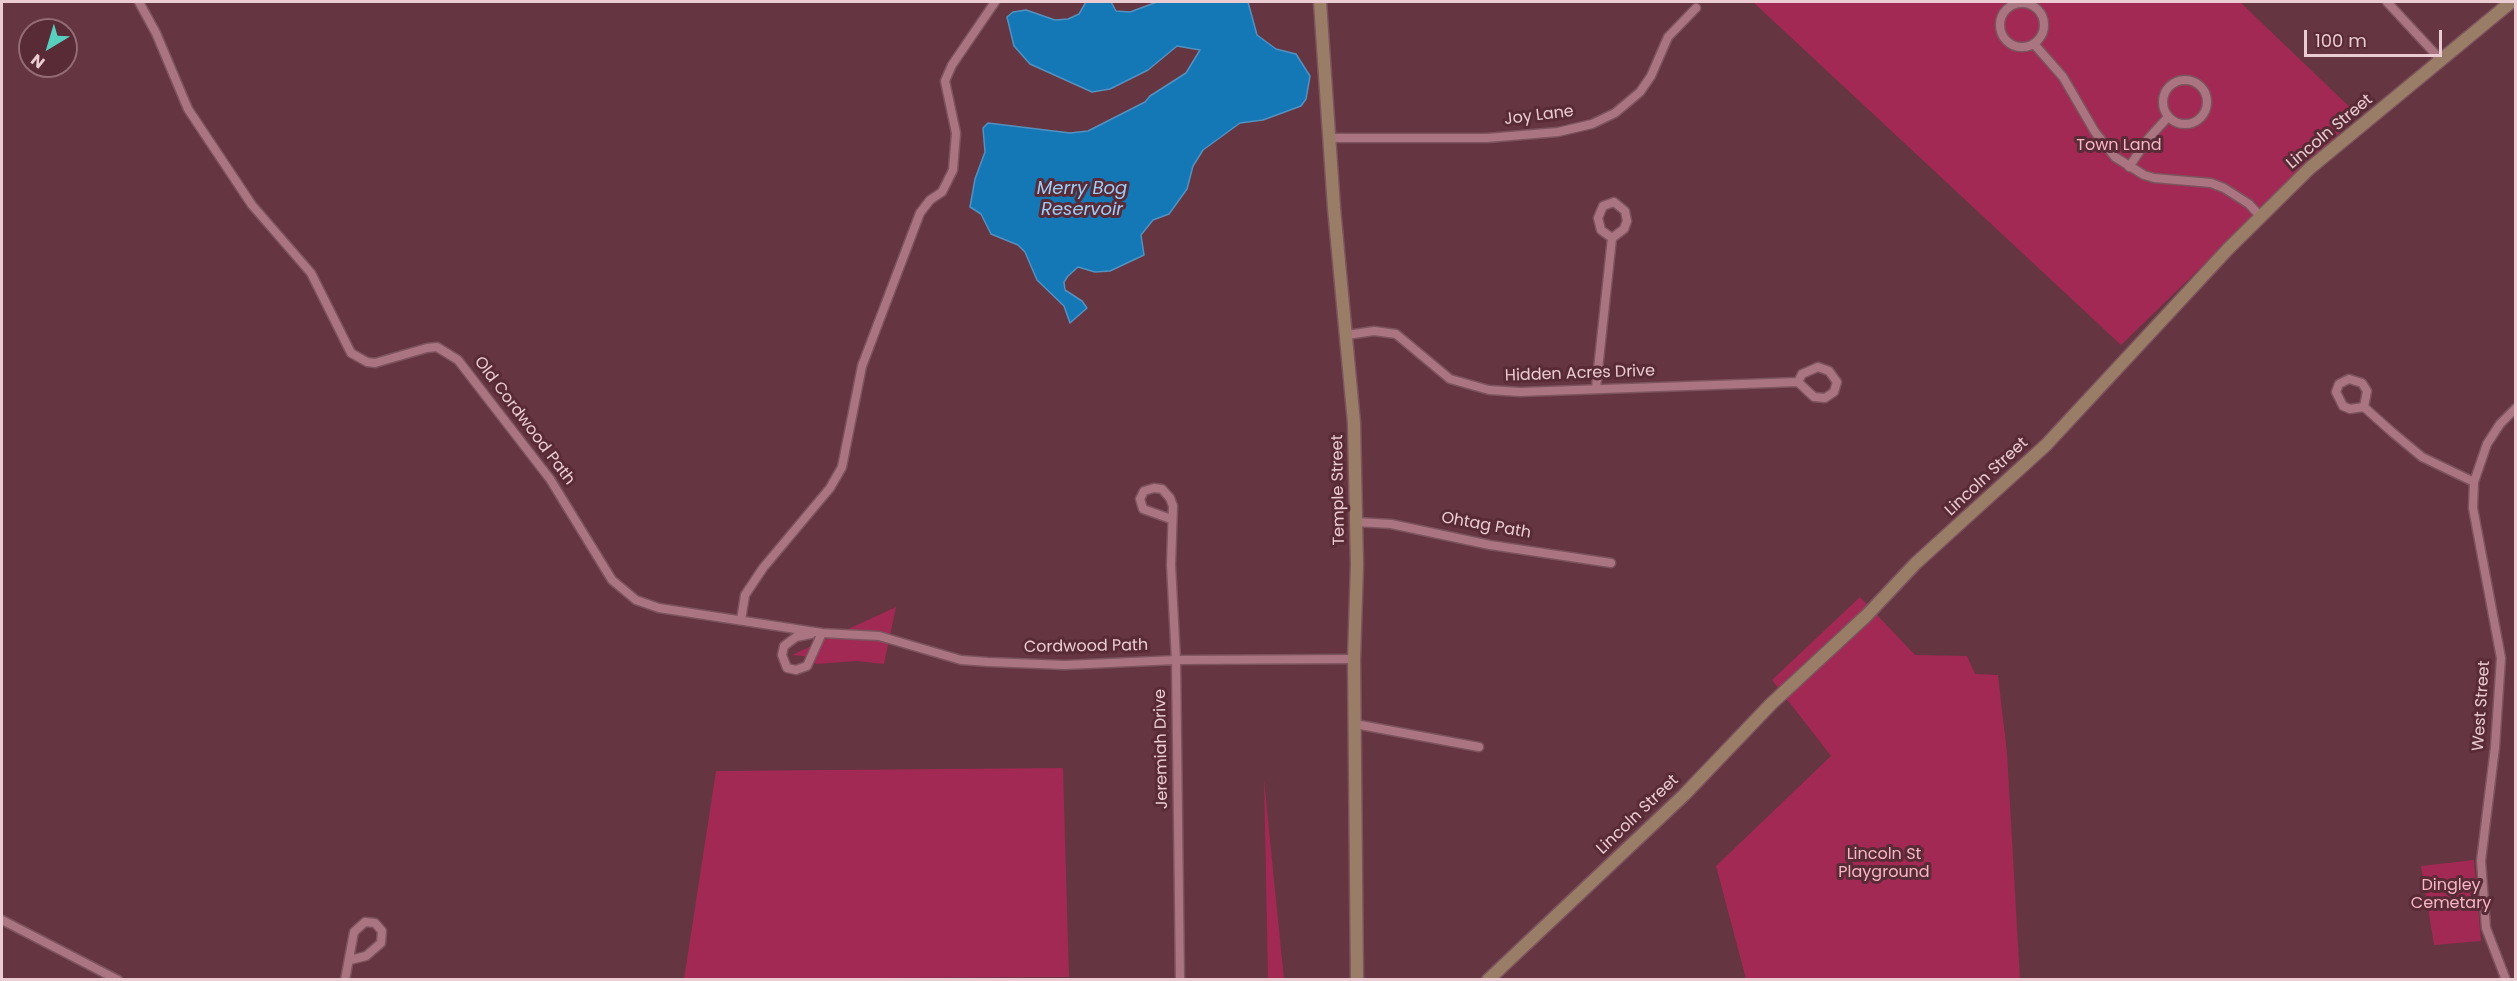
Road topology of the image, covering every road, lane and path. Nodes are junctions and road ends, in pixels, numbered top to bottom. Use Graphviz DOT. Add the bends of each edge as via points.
graph roads {
  1 [pos="139,2"];
  2 [pos="995,2"];
  3 [pos="1320,2"];
  4 [pos="2387,2"];
  5 [pos="2511,2"];
  6 [pos="1696,8"];
  7 [pos="2034,44"];
  8 [pos="2441,60"];
  9 [pos="2168,117"];
  10 [pos="1330,138"];
  11 [pos="2129,167"];
  12 [pos="2260,216"];
  13 [pos="1612,238"];
  14 [pos="1347,335"];
  15 [pos="1798,382"];
  16 [pos="1596,388"];
  17 [pos="2364,408"];
  18 [pos="2516,408"];
  19 [pos="2474,482"];
  20 [pos="1172,519"];
  21 [pos="1356,522"];
  22 [pos="1611,563"];
  23 [pos="741,620"];
  24 [pos="822,633"];
  25 [pos="1354,659"];
  26 [pos="1176,660"];
  27 [pos="1355,724"];
  28 [pos="1479,747"];
  29 [pos="2,920"];
  30 [pos="350,960"];
  31 [pos="118,980"];
  32 [pos="345,980"];
  33 [pos="1180,980"];
  34 [pos="1357,980"];
  35 [pos="1488,980"];
  36 [pos="2506,980"];
  1 -- 23 [label="street, Old Cordwood Path" via="188,110 252,206 311,273 351,353 375,363 427,348 447,351 472,375 550,479 617,586 650,606"];
  2 -- 23 [label="street" via="945,81 956,133 953,170 942,192 930,200 916,224 862,366 842,467 830,488 763,568 746,595"];
  3 -- 10 [label="main road, Temple Street"];
  4 -- 8 [label="street"];
  5 -- 8 [label="main road, Lincoln Street"];
  6 -- 10 [label="street, Joy Lane" via="1668,37 1640,92 1615,113 1592,124 1558,132 1486,138"];
  7 -- 7 [label="street" via="2044,30 2042,16 2032,5 2010,6 2000,18 2001,33 2017,47"];
  7 -- 11 [label="street" via="2075,94 2104,146"];
  8 -- 12 [label="main road, Lincoln Street" via="2338,144"];
  9 -- 9 [label="street" via="2181,124 2200,119 2207,107 2201,87 2180,80 2168,88 2163,103"];
  9 -- 11 [label="street"];
  10 -- 14 [label="main road, Temple Street"];
  11 -- 12 [label="street" via="2154,178 2211,183 2237,195"];
  12 -- 35 [label="main road, Lincoln Street" via="2046,445 1916,564 1683,795"];
  13 -- 16 [label="street"];
  14 -- 16 [label="street, Hidden Acres Drive" via="1374,331 1396,334 1441,372 1471,387 1520,392"];
  14 -- 21 [label="main road, Temple Street"];
  15 -- 15 [label="street, Hidden Acres Drive" via="1802,374 1818,367 1829,370 1837,382 1834,392 1825,398 1814,397"];
  15 -- 16 [label="street, Hidden Acres Drive"];
  17 -- 19 [label="street" via="2422,457"];
  18 -- 19 [label="street, West Street" via="2487,444"];
  19 -- 36 [label="street, West Street" via="2474,508 2501,658 2481,861 2486,928"];
  20 -- 26 [label="street, Jeremiah Drive"];
  21 -- 22 [label="street, Ohtag Path" via="1391,524 1490,545"];
  21 -- 25 [label="main road, Temple Street"];
  23 -- 24 [label="street, Old Cordwood Path"];
  24 -- 24 [label="street, Cordwood Path" via="807,666 787,668 782,656 784,646 802,635"];
  24 -- 26 [label="street, Cordwood Path" via="879,636 961,660 1065,664"];
  25 -- 26 [label="street, Cordwood Path"];
  25 -- 27 [label="main road, Temple Street"];
  26 -- 33 [label="street, Jeremiah Drive"];
  27 -- 28 [label="street"];
  27 -- 34 [label="main road, Temple Street"];
  29 -- 31 [label="street"];
  30 -- 30 [label="street" via="368,954 381,943 382,931 375,923 365,922 354,932"];
  30 -- 32 [label="street"];
}
